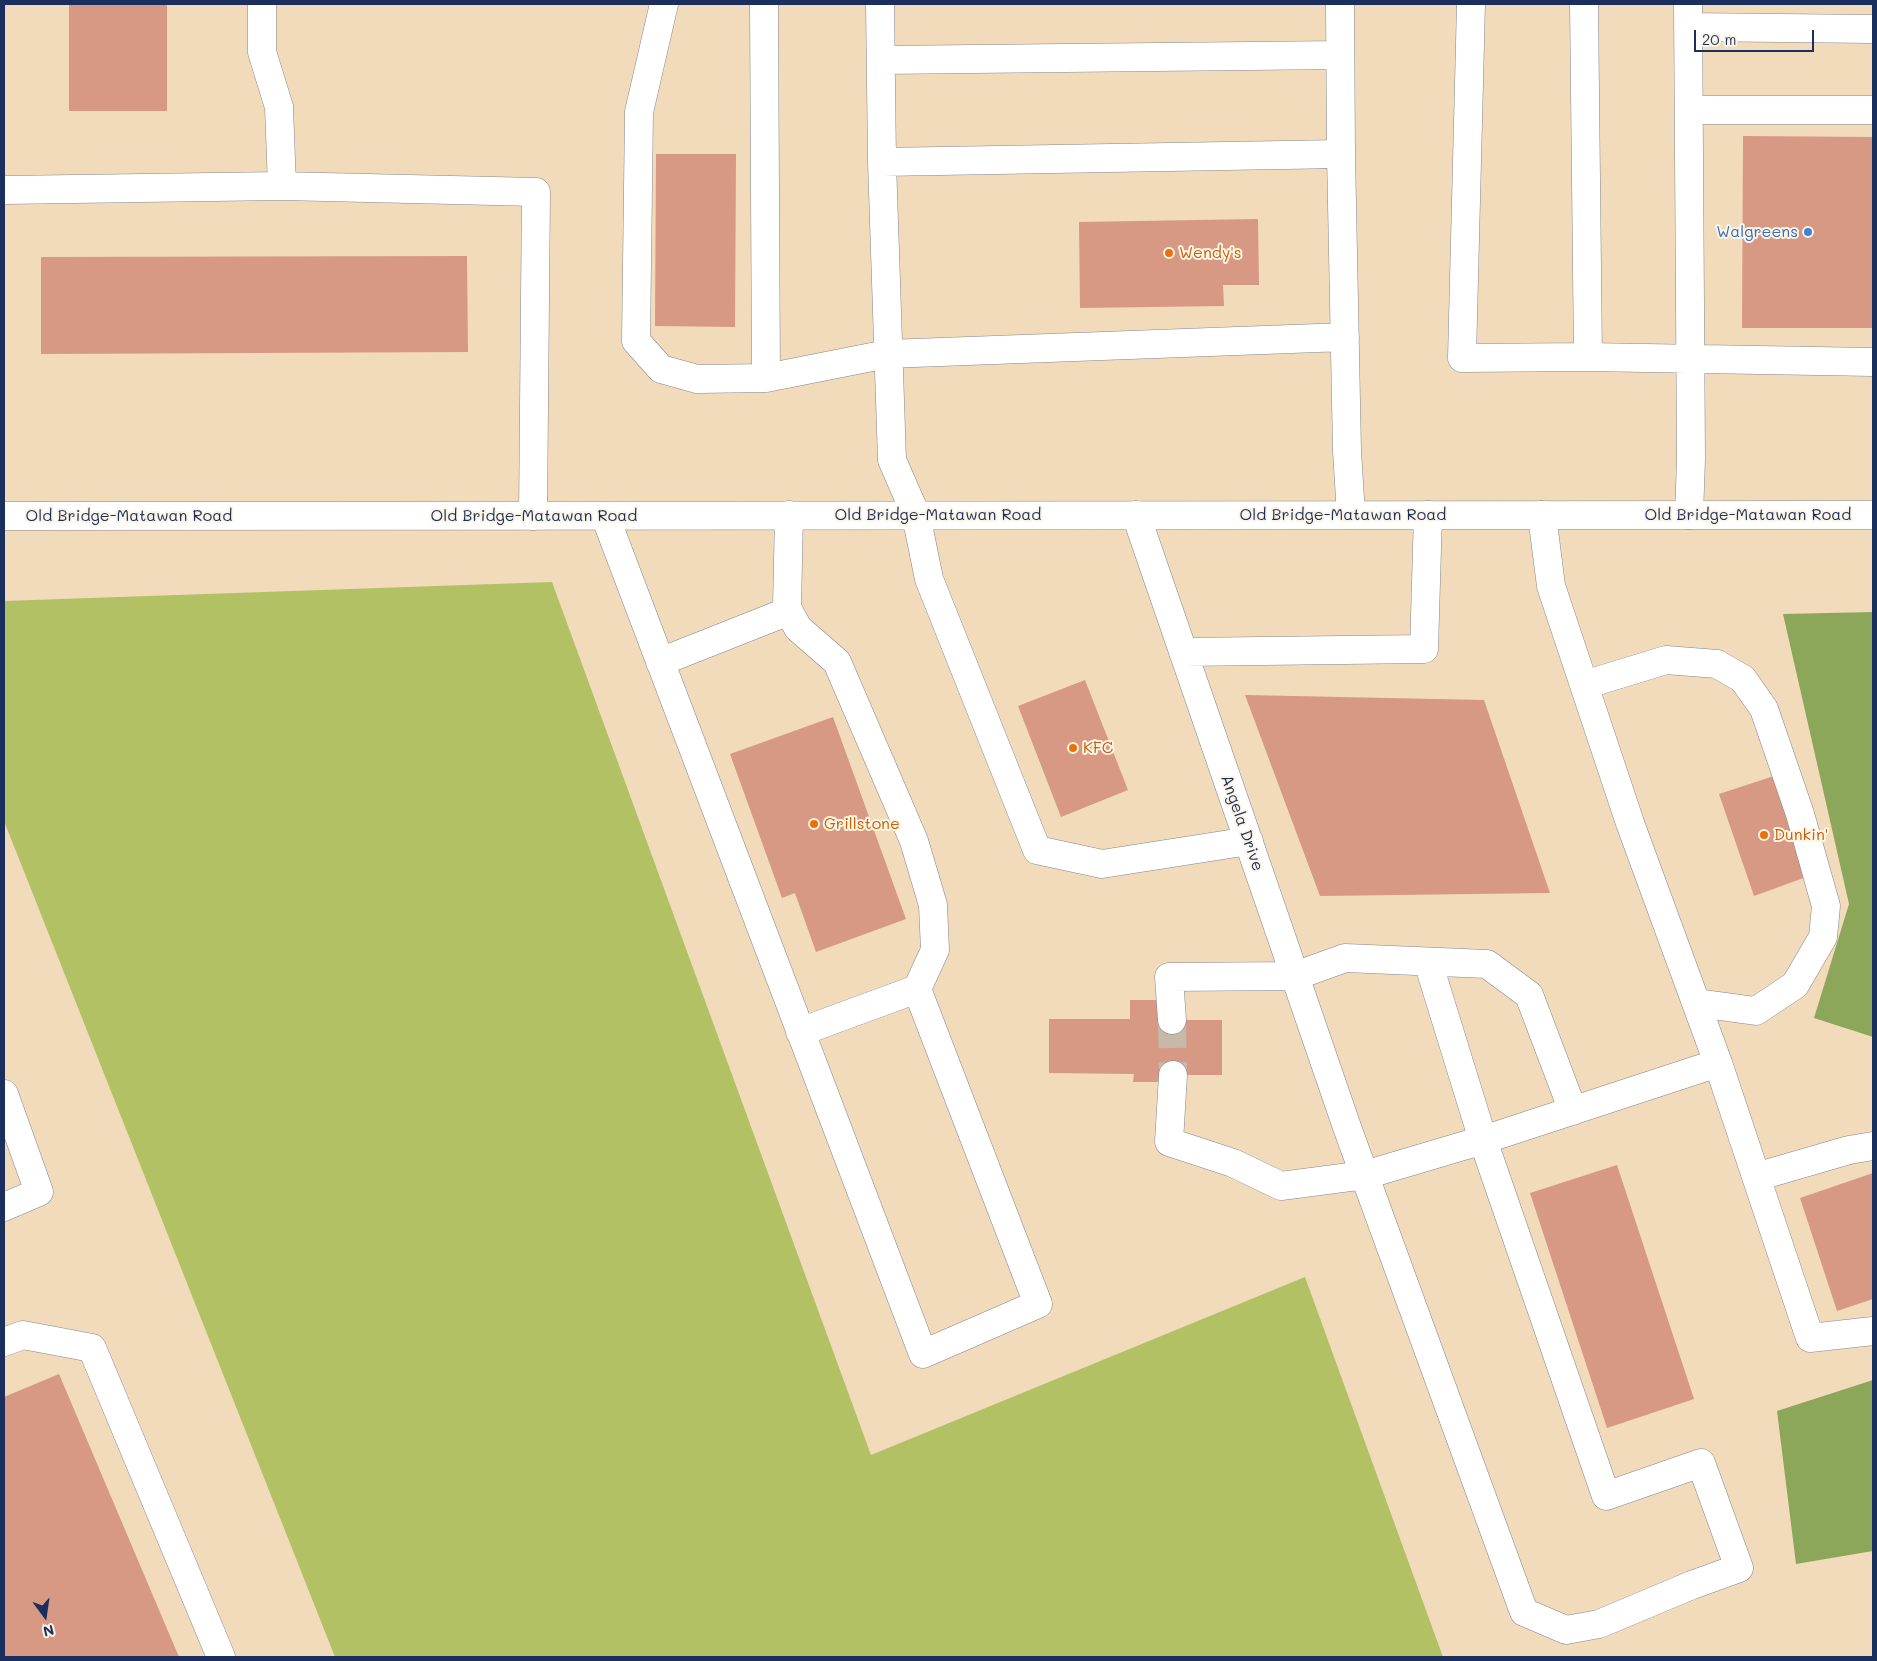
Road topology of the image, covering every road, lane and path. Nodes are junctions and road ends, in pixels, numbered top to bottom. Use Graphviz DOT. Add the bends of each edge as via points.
graph roads {
  1 [pos="262,4"];
  2 [pos="664,4"];
  3 [pos="764,4"];
  4 [pos="880,4"];
  5 [pos="1340,4"];
  6 [pos="1471,4"];
  7 [pos="1584,4"];
  8 [pos="1688,15"];
  9 [pos="1873,29"];
  10 [pos="1340,55"];
  11 [pos="882,60"];
  12 [pos="1689,110"];
  13 [pos="1873,110"];
  14 [pos="1341,154"];
  15 [pos="882,162"];
  16 [pos="282,186"];
  17 [pos="4,190"];
  18 [pos="1345,337"];
  19 [pos="887,354"];
  20 [pos="1588,357"];
  21 [pos="1691,359"];
  22 [pos="1873,362"];
  23 [pos="766,378"];
  24 [pos="789,515"];
  25 [pos="916,515"];
  26 [pos="1136,515"];
  27 [pos="1351,515"];
  28 [pos="1428,515"];
  29 [pos="1542,515"];
  30 [pos="1689,515"];
  31 [pos="1873,515"];
  32 [pos="4,516"];
  33 [pos="533,516"];
  34 [pos="605,516"];
  35 [pos="789,611"];
  36 [pos="1183,652"];
  37 [pos="660,662"];
  38 [pos="1584,686"];
  39 [pos="1248,841"];
  40 [pos="1428,962"];
  41 [pos="1295,976"];
  42 [pos="917,988"];
  43 [pos="1697,1003"];
  44 [pos="1172,1020"];
  45 [pos="800,1032"];
  46 [pos="1718,1063"];
  47 [pos="1173,1075"];
  48 [pos="4,1094"];
  49 [pos="1573,1111"];
  50 [pos="1484,1140"];
  51 [pos="1873,1146"];
  52 [pos="1365,1175"];
  53 [pos="1756,1177"];
  54 [pos="4,1207"];
  55 [pos="1873,1331"];
  56 [pos="4,1342"];
  57 [pos="220,1657"];
  1 -- 16 [label="main road" via="262,52 279,107"];
  2 -- 23 [label="main road" via="639,112 636,341 661,369 696,379"];
  3 -- 23 [label="main road"];
  4 -- 11 [label="main road"];
  5 -- 10 [label="main road"];
  6 -- 20 [label="main road" via="1462,358"];
  7 -- 20 [label="main road"];
  8 -- 9 [label="main road"];
  8 -- 12 [label="main road"];
  10 -- 11 [label="main road"];
  10 -- 14 [label="main road"];
  11 -- 15 [label="main road"];
  12 -- 13 [label="main road"];
  12 -- 21 [label="main road"];
  14 -- 15 [label="main road"];
  14 -- 18 [label="main road"];
  15 -- 19 [label="main road"];
  16 -- 17 [label="main road"];
  16 -- 33 [label="main road" via="536,192"];
  18 -- 19 [label="main road"];
  18 -- 27 [label="main road"];
  19 -- 23 [label="main road"];
  19 -- 25 [label="main road" via="892,460"];
  20 -- 21 [label="main road"];
  21 -- 22 [label="main road"];
  21 -- 30 [label="main road"];
  24 -- 25 [label="main road, Old Bridge-Matawan Road"];
  24 -- 34 [label="main road, Old Bridge-Matawan Road"];
  24 -- 35 [label="main road"];
  25 -- 26 [label="main road, Old Bridge-Matawan Road"];
  25 -- 39 [label="main road" via="929,578 1037,850 1102,864"];
  26 -- 27 [label="main road, Old Bridge-Matawan Road"];
  26 -- 36 [label="main road, Angela Drive"];
  27 -- 28 [label="main road, Old Bridge-Matawan Road"];
  28 -- 29 [label="main road, Old Bridge-Matawan Road"];
  28 -- 36 [label="main road" via="1424,649"];
  29 -- 30 [label="main road, Old Bridge-Matawan Road"];
  29 -- 38 [label="main road" via="1551,586"];
  30 -- 31 [label="main road, Old Bridge-Matawan Road"];
  32 -- 33 [label="main road, Old Bridge-Matawan Road"];
  33 -- 34 [label="main road, Old Bridge-Matawan Road"];
  34 -- 37 [label="main road"];
  35 -- 37 [label="main road"];
  35 -- 42 [label="main road" via="798,628 837,662 914,841 933,905 935,950"];
  36 -- 39 [label="main road, Angela Drive"];
  37 -- 45 [label="main road"];
  38 -- 43 [label="main road" via="1630,823"];
  38 -- 43 [label="main road" via="1666,660 1717,664 1743,679 1764,709 1800,814 1826,906 1823,937 1795,985 1756,1011"];
  39 -- 41 [label="main road, Angela Drive"];
  40 -- 41 [label="main road" via="1345,958"];
  40 -- 49 [label="main road" via="1487,964 1529,996"];
  40 -- 50 [label="main road"];
  41 -- 44 [label="main road" via="1169,977"];
  41 -- 52 [label="main road, Angela Drive"];
  42 -- 45 [label="main road"];
  42 -- 45 [label="main road" via="1038,1304 923,1354"];
  43 -- 46 [label="main road"];
  46 -- 49 [label="main road"];
  46 -- 53 [label="main road"];
  47 -- 52 [label="main road" via="1169,1142 1232,1163 1281,1186"];
  48 -- 54 [label="main road" via="39,1192"];
  49 -- 50 [label="main road"];
  50 -- 52 [label="main road"];
  50 -- 52 [label="main road, Angela Drive" via="1606,1496 1701,1463 1739,1568 1599,1624 1566,1630 1524,1612"];
  51 -- 53 [label="main road"];
  53 -- 55 [label="main road" via="1810,1338"];
  56 -- 57 [label="main road" via="23,1335 92,1348"];
}
